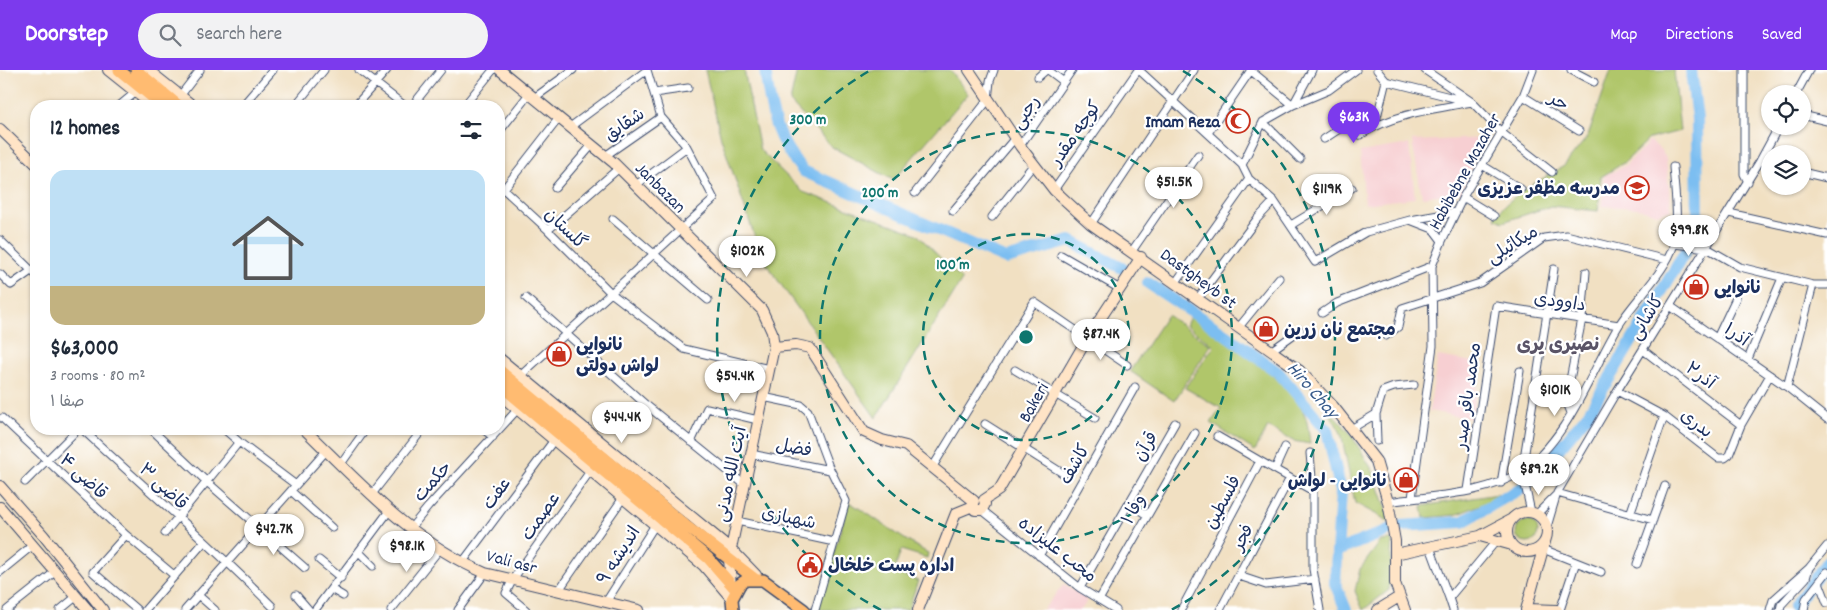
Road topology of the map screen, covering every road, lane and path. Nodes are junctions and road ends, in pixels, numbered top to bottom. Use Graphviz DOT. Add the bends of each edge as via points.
graph roads {
  1 [pos="108,70"];
  2 [pos="119,70"];
  3 [pos="136,70"];
  4 [pos="148,70"];
  5 [pos="200,70"];
  6 [pos="273,70"];
  7 [pos="324,70"];
  8 [pos="360,70"];
  9 [pos="386,70"];
  10 [pos="441,70"];
  11 [pos="499,70"];
  12 [pos="573,70"];
  13 [pos="647,70"];
  14 [pos="969,70"];
  15 [pos="994,70"];
  16 [pos="1047,70"];
  17 [pos="1072,70"];
  18 [pos="1138,70"];
  19 [pos="1194,70"];
  20 [pos="1250,70"];
  21 [pos="1312,70"];
  22 [pos="1356,70"];
  23 [pos="1377,70"];
  24 [pos="1425,70"];
  25 [pos="1533,70"];
  26 [pos="1571,70"];
  27 [pos="1744,70"];
  28 [pos="1809,70"];
  29 [pos="1038,77"];
  30 [pos="1386,81"];
  31 [pos="1064,82"];
  32 [pos="1594,82"];
  33 [pos="376,83"];
  34 [pos="1801,85"];
  35 [pos="688,88"];
  36 [pos="136,92"];
  37 [pos="654,93"];
  38 [pos="531,96"];
  39 [pos="1523,96"];
  40 [pos="126,100"];
  41 [pos="146,100"];
  42 [pos="156,100"];
  43 [pos="179,100"];
  44 [pos="179,100"];
  45 [pos="181,100"];
  46 [pos="247,100"];
  47 [pos="300,100"];
  48 [pos="361,100"];
  49 [pos="397,100"];
  50 [pos="417,100"];
  51 [pos="470,100"];
  52 [pos="988,100"];
  53 [pos="1174,101"];
  54 [pos="1472,102"];
  55 [pos="1293,104"];
  56 [pos="661,117"];
  57 [pos="1811,117"];
  58 [pos="559,118"];
  59 [pos="1827,121"];
  60 [pos="1263,122"];
  61 [pos="505,125"];
  62 [pos="1375,125"];
  63 [pos="570,127"];
  64 [pos="0,128"];
  65 [pos="1579,131"];
  66 [pos="1208,133"];
  67 [pos="1502,133"];
  68 [pos="1774,135"];
  69 [pos="1324,139"];
  70 [pos="1018,142"];
  71 [pos="592,145"];
  72 [pos="687,147"];
  73 [pos="1198,155"];
  74 [pos="605,156"];
  75 [pos="30,158"];
  76 [pos="1300,159"];
  77 [pos="1760,161"];
  78 [pos="1034,164"];
  79 [pos="1242,165"];
  80 [pos="1482,165"];
  81 [pos="1673,167"];
  82 [pos="619,168"];
  83 [pos="1552,172"];
  84 [pos="1811,174"];
  85 [pos="1827,178"];
  86 [pos="1249,179"];
  87 [pos="1748,182"];
  88 [pos="505,183"];
  89 [pos="636,186"];
  90 [pos="555,188"];
  91 [pos="1352,188"];
  92 [pos="1054,190"];
  93 [pos="1521,190"];
  94 [pos="505,192"];
  95 [pos="915,193"];
  96 [pos="1463,197"];
  97 [pos="1274,201"];
  98 [pos="954,212"];
  99 [pos="1456,212"];
  100 [pos="1729,213"];
  101 [pos="992,216"];
  102 [pos="1494,216"];
  103 [pos="614,219"];
  104 [pos="1410,220"];
  105 [pos="1092,224"];
  106 [pos="1291,225"];
  107 [pos="548,230"];
  108 [pos="681,230"];
  109 [pos="1827,235"];
  110 [pos="0,240"];
  111 [pos="1442,241"];
  112 [pos="1674,244"];
  113 [pos="1707,248"];
  114 [pos="1062,254"];
  115 [pos="1136,254"];
  116 [pos="654,255"];
  117 [pos="1667,260"];
  118 [pos="1432,266"];
  119 [pos="30,269"];
  120 [pos="1554,269"];
  121 [pos="1586,272"];
  122 [pos="0,274"];
  123 [pos="30,275"];
  124 [pos="1280,278"];
  125 [pos="1782,278"];
  126 [pos="1176,282"];
  127 [pos="1814,285"];
  128 [pos="1827,285"];
  129 [pos="1120,289"];
  130 [pos="611,293"];
  131 [pos="526,298"];
  132 [pos="1198,298"];
  133 [pos="1434,298"];
  134 [pos="1736,298"];
  135 [pos="708,300"];
  136 [pos="1496,306"];
  137 [pos="1670,306"];
  138 [pos="1322,312"];
  139 [pos="1548,315"];
  140 [pos="1582,319"];
  141 [pos="1619,325"];
  142 [pos="1239,327"];
  143 [pos="1300,330"];
  144 [pos="567,333"];
  145 [pos="1386,336"];
  146 [pos="1717,338"];
  147 [pos="1087,339"];
  148 [pos="774,347"];
  149 [pos="1272,350"];
  150 [pos="1643,350"];
  151 [pos="1748,359"];
  152 [pos="505,363"];
  153 [pos="1127,365"];
  154 [pos="769,369"];
  155 [pos="1015,370"];
  156 [pos="1520,371"];
  157 [pos="505,375"];
  158 [pos="1770,375"];
  159 [pos="520,376"];
  160 [pos="1414,385"];
  161 [pos="1135,387"];
  162 [pos="1787,387"];
  163 [pos="505,389"];
  164 [pos="1617,391"];
  165 [pos="1055,395"];
  166 [pos="763,397"];
  167 [pos="505,399"];
  168 [pos="1827,409"];
  169 [pos="518,410"];
  170 [pos="1571,413"];
  171 [pos="1376,414"];
  172 [pos="1664,416"];
  173 [pos="2,418"];
  174 [pos="1094,418"];
  175 [pos="1826,418"];
  176 [pos="758,420"];
  177 [pos="1175,423"];
  178 [pos="505,424"];
  179 [pos="985,424"];
  180 [pos="1742,425"];
  181 [pos="1351,429"];
  182 [pos="1195,433"];
  183 [pos="72,435"];
  184 [pos="88,435"];
  185 [pos="157,435"];
  186 [pos="231,435"];
  187 [pos="311,435"];
  188 [pos="362,435"];
  189 [pos="418,435"];
  190 [pos="490,435"];
  191 [pos="1216,436"];
  192 [pos="493,437"];
  193 [pos="554,440"];
  194 [pos="1377,441"];
  195 [pos="239,442"];
  196 [pos="692,442"];
  197 [pos="1285,447"];
  198 [pos="327,450"];
  199 [pos="1025,450"];
  200 [pos="1310,453"];
  201 [pos="751,454"];
  202 [pos="46,461"];
  203 [pos="1260,462"];
  204 [pos="341,464"];
  205 [pos="932,468"];
  206 [pos="1275,469"];
  207 [pos="591,470"];
  208 [pos="830,470"];
  209 [pos="1522,471"];
  210 [pos="1064,474"];
  211 [pos="1290,478"];
  212 [pos="206,481"];
  213 [pos="24,482"];
  214 [pos="1501,483"];
  215 [pos="744,485"];
  216 [pos="0,486"];
  217 [pos="1665,486"];
  218 [pos="293,488"];
  219 [pos="1468,490"];
  220 [pos="1312,491"];
  221 [pos="372,494"];
  222 [pos="1557,494"];
  223 [pos="623,498"];
  224 [pos="1412,498"];
  225 [pos="4,499"];
  226 [pos="1388,502"];
  227 [pos="1130,504"];
  228 [pos="978,505"];
  229 [pos="0,507"];
  230 [pos="389,511"];
  231 [pos="1534,513"];
  232 [pos="1630,514"];
  233 [pos="1148,515"];
  234 [pos="177,518"];
  235 [pos="1512,519"];
  236 [pos="1653,520"];
  237 [pos="737,521"];
  238 [pos="655,525"];
  239 [pos="1547,527"];
  240 [pos="258,528"];
  241 [pos="332,528"];
  242 [pos="410,529"];
  243 [pos="165,533"];
  244 [pos="126,535"];
  245 [pos="1480,536"];
  246 [pos="1497,540"];
  247 [pos="204,542"];
  248 [pos="834,542"];
  249 [pos="1512,544"];
  250 [pos="33,545"];
  251 [pos="1544,546"];
  252 [pos="1827,546"];
  253 [pos="1430,547"];
  254 [pos="439,550"];
  255 [pos="359,552"];
  256 [pos="1526,552"];
  257 [pos="730,554"];
  258 [pos="1395,554"];
  259 [pos="1039,556"];
  260 [pos="320,560"];
  261 [pos="229,562"];
  262 [pos="1576,562"];
  263 [pos="462,563"];
  264 [pos="1637,564"];
  265 [pos="1540,565"];
  266 [pos="373,566"];
  267 [pos="305,568"];
  268 [pos="1809,568"];
  269 [pos="56,571"];
  270 [pos="0,572"];
  271 [pos="1601,572"];
  272 [pos="1827,572"];
  273 [pos="485,573"];
  274 [pos="175,576"];
  275 [pos="1239,576"];
  276 [pos="340,578"];
  277 [pos="1315,579"];
  278 [pos="513,580"];
  279 [pos="759,580"];
  280 [pos="1819,582"];
  281 [pos="1080,588"];
  282 [pos="332,589"];
  283 [pos="559,590"];
  284 [pos="198,595"];
  285 [pos="296,595"];
  286 [pos="77,596"];
  287 [pos="343,596"];
  288 [pos="1399,596"];
  289 [pos="733,597"];
  290 [pos="1449,598"];
  291 [pos="1099,600"];
  292 [pos="606,602"];
  293 [pos="1827,603"];
  294 [pos="272,606"];
  295 [pos="801,609"];
  296 [pos="1526,609"];
  297 [pos="7,610"];
  298 [pos="60,610"];
  299 [pos="88,610"];
  300 [pos="103,610"];
  301 [pos="137,610"];
  302 [pos="146,610"];
  303 [pos="185,610"];
  304 [pos="215,610"];
  305 [pos="309,610"];
  306 [pos="315,610"];
  307 [pos="391,610"];
  308 [pos="458,610"];
  309 [pos="526,610"];
  310 [pos="639,610"];
  311 [pos="815,610"];
  312 [pos="918,610"];
  313 [pos="1116,610"];
  314 [pos="1182,610"];
  315 [pos="1220,610"];
  316 [pos="1320,610"];
  317 [pos="1378,610"];
  318 [pos="1405,610"];
  319 [pos="1453,610"];
  320 [pos="1558,610"];
  321 [pos="1770,610"];
  322 [pos="1780,610"];
  323 [pos="1804,610"];
  1 -- 36 [label="main road"];
  2 -- 42 [label="main road"];
  3 -- 43 [label="main road"];
  4 -- 44 [label="main road"];
  5 -- 45 [label="street"];
  6 -- 46 [label="street"];
  7 -- 47 [label="street"];
  8 -- 33 [label="street"];
  9 -- 33 [label="street"];
  10 -- 50 [label="street"];
  11 -- 38 [label="main road, Janbazan"];
  11 -- 51 [label="street"];
  12 -- 38 [label="street"];
  13 -- 37 [label="street"];
  13 -- 63 [label="street"];
  14 -- 52 [label="main road, Dastgheyb st"];
  15 -- 52 [label="street"];
  16 -- 29 [label="street"];
  16 -- 31 [label="street"];
  17 -- 31 [label="street, رجبی"];
  18 -- 53 [label="street"];
  18 -- 92 [label="street, کوچه مقدر"];
  19 -- 53 [label="street"];
  20 -- 55 [label="street"];
  20 -- 66 [label="street"];
  21 -- 55 [label="street"];
  22 -- 55 [label="street" via="1329,90"];
  23 -- 30 [label="street"];
  24 -- 54 [label="street"];
  25 -- 39 [label="street, Habibebne Mazaher"];
  26 -- 32 [label="street"];
  27 -- 87 [label="street" via="1744,174"];
  28 -- 34 [label="street"];
  30 -- 54 [label="street"];
  30 -- 62 [label="street"];
  31 -- 70 [label="street, رجبی"];
  33 -- 48 [label="street"];
  33 -- 49 [label="street"];
  35 -- 37 [label="street"];
  36 -- 40 [label="street"];
  36 -- 41 [label="main road"];
  37 -- 56 [label="street"];
  38 -- 58 [label="main road, Janbazan"];
  38 -- 61 [label="street"];
  39 -- 65 [label="street, حر"];
  39 -- 67 [label="street, Habibebne Mazaher"];
  52 -- 70 [label="main road, Dastgheyb st"];
  52 -- 95 [label="street"];
  53 -- 66 [label="street"];
  53 -- 105 [label="street"];
  54 -- 62 [label="street"];
  54 -- 67 [label="street"];
  55 -- 60 [label="street"];
  56 -- 72 [label="street"];
  56 -- 74 [label="street, شقایق"];
  57 -- 59 [label="street"];
  58 -- 63 [label="main road, Janbazan"];
  58 -- 88 [label="street"];
  60 -- 76 [label="street"];
  60 -- 79 [label="street"];
  62 -- 69 [label="street" via="1360,135 1350,122"];
  63 -- 71 [label="main road, Janbazan"];
  64 -- 75 [label="main road"];
  66 -- 79 [label="street"];
  67 -- 80 [label="street, Habibebne Mazaher"];
  67 -- 83 [label="street"];
  68 -- 77 [label="street, کاشانی"];
  70 -- 78 [label="main road, Dastgheyb st"];
  70 -- 98 [label="street, رجبی"];
  71 -- 74 [label="main road, Janbazan"];
  71 -- 90 [label="street"];
  72 -- 89 [label="street"];
  72 -- 108 [label="street" via="714,199"];
  73 -- 115 [label="street"];
  74 -- 82 [label="main road, Janbazan"];
  77 -- 87 [label="street, کاشانی"];
  78 -- 92 [label="main road, Dastgheyb st"];
  78 -- 101 [label="street"];
  79 -- 86 [label="street"];
  80 -- 93 [label="street"];
  80 -- 96 [label="street, Habibebne Mazaher"];
  81 -- 112 [label="street" via="1677,211"];
  82 -- 89 [label="main road, Janbazan"];
  82 -- 107 [label="street"];
  84 -- 85 [label="street"];
  86 -- 97 [label="street"];
  86 -- 126 [label="street"];
  87 -- 100 [label="street, کاشانی"];
  89 -- 108 [label="main road, Janbazan"];
  91 -- 106 [label="street"];
  92 -- 105 [label="main road, Dastgheyb st"];
  94 -- 107 [label="street, گلستان"];
  96 -- 99 [label="street, Habibebne Mazaher"];
  96 -- 102 [label="street"];
  97 -- 106 [label="street"];
  97 -- 132 [label="street"];
  99 -- 104 [label="street"];
  99 -- 111 [label="street, Habibebne Mazaher"];
  100 -- 109 [label="street"];
  100 -- 113 [label="street, کاشانی"];
  103 -- 116 [label="street"];
  104 -- 106 [label="street" via="1366,232 1315,262"];
  104 -- 111 [label="street" via="1433,230"];
  105 -- 115 [label="main road, Dastgheyb st"];
  107 -- 130 [label="street, گلستان"];
  108 -- 116 [label="street"];
  108 -- 148 [label="main road, Janbazan" via="762,310 772,332"];
  110 -- 119 [label="street"];
  111 -- 118 [label="street, Habibebne Mazaher"];
  112 -- 113 [label="street"];
  112 -- 117 [label="street"];
  113 -- 125 [label="street" via="1740,267"];
  113 -- 137 [label="street, کاشانی"];
  114 -- 129 [label="street"];
  115 -- 126 [label="main road, Dastgheyb st"];
  115 -- 129 [label="main road, Bakeri"];
  116 -- 130 [label="street"];
  116 -- 135 [label="street"];
  117 -- 133 [label="street, میکائیلی" via="1566,235 1544,238 1480,283"];
  117 -- 141 [label="street"];
  118 -- 133 [label="street, Habibebne Mazaher"];
  118 -- 138 [label="street" via="1337,303"];
  120 -- 139 [label="street"];
  121 -- 140 [label="street"];
  122 -- 123 [label="street" via="11,285"];
  124 -- 142 [label="street"];
  125 -- 127 [label="street"];
  125 -- 151 [label="street"];
  126 -- 132 [label="main road, Dastgheyb st"];
  127 -- 128 [label="street"];
  127 -- 162 [label="street"];
  129 -- 147 [label="main road, Bakeri"];
  130 -- 144 [label="street"];
  130 -- 154 [label="street, گلستان" via="684,349"];
  131 -- 144 [label="street"];
  132 -- 142 [label="main road, Dastgheyb st"];
  133 -- 145 [label="street, میکائیلی" via="1402,308 1398,327"];
  133 -- 224 [label="street, Habibebne Mazaher" via="1433,346"];
  134 -- 146 [label="street"];
  136 -- 139 [label="street, داوودی"];
  136 -- 219 [label="street, محمد باقر صدر"];
  137 -- 146 [label="street, آذر۱"];
  137 -- 150 [label="street, کاشانی"];
  139 -- 140 [label="street, داوودی"];
  139 -- 209 [label="street"];
  140 -- 141 [label="street, داوودی"];
  140 -- 170 [label="street" via="1566,400"];
  141 -- 170 [label="street"];
  142 -- 149 [label="main road, Dastgheyb st"];
  143 -- 149 [label="street"];
  144 -- 159 [label="street"];
  144 -- 196 [label="street"];
  146 -- 151 [label="street, آذر۱"];
  147 -- 153 [label="street"];
  147 -- 165 [label="main road, Bakeri"];
  147 -- 205 [label="street" via="1034,302"];
  148 -- 154 [label="main road, آیت‌ الله مدنی"];
  148 -- 205 [label="main road, محب علیزاده" via="796,345 810,348 864,432 906,446"];
  149 -- 181 [label="main road, Dastgheyb st" via="1300,371"];
  150 -- 164 [label="street, کاشانی"];
  150 -- 180 [label="street, آذر۲"];
  151 -- 158 [label="street, آذر۱"];
  152 -- 159 [label="main road"];
  154 -- 166 [label="main road, آیت‌ الله مدنی"];
  155 -- 165 [label="street"];
  156 -- 214 [label="street"];
  157 -- 257 [label="main road" via="685,525"];
  158 -- 162 [label="street, آذر۱"];
  158 -- 180 [label="street"];
  159 -- 257 [label="main road"];
  160 -- 171 [label="street" via="1394,386 1383,391"];
  161 -- 259 [label="street, کاشف"];
  162 -- 175 [label="street, آذر۱"];
  163 -- 289 [label="main road" via="700,552"];
  164 -- 172 [label="street, بدری"];
  164 -- 222 [label="street, کاشانی"];
  165 -- 174 [label="street"];
  165 -- 199 [label="main road, Bakeri"];
  166 -- 176 [label="main road, آیت‌ الله مدنی"];
  166 -- 208 [label="street" via="801,405 808,411"];
  167 -- 169 [label="main road"];
  168 -- 175 [label="street"];
  169 -- 178 [label="street, حکمت"];
  169 -- 193 [label="main road"];
  170 -- 209 [label="street" via="1544,452"];
  171 -- 181 [label="street"];
  171 -- 194 [label="street"];
  172 -- 180 [label="street, بدری" via="1718,458 1729,455"];
  172 -- 232 [label="street"];
  173 -- 202 [label="street, قاضی ۴"];
  176 -- 196 [label="street" via="707,408"];
  176 -- 201 [label="main road, آیت‌ الله مدنی"];
  177 -- 227 [label="street, قرآن"];
  179 -- 199 [label="street"];
  181 -- 226 [label="main road, Dastgheyb st" via="1376,461"];
  182 -- 233 [label="street, وفا ۱"];
  183 -- 202 [label="street"];
  184 -- 234 [label="street, قاضی ۳"];
  185 -- 212 [label="street"];
  186 -- 195 [label="street"];
  187 -- 198 [label="main road, Vali asr"];
  188 -- 204 [label="street"];
  189 -- 221 [label="street"];
  190 -- 192 [label="street"];
  191 -- 203 [label="street"];
  192 -- 242 [label="street, حکمت"];
  193 -- 207 [label="main road"];
  193 -- 263 [label="street, عفت"];
  195 -- 212 [label="street"];
  195 -- 218 [label="street"];
  196 -- 215 [label="street"];
  197 -- 206 [label="street"];
  198 -- 204 [label="main road, Vali asr"];
  198 -- 218 [label="street"];
  199 -- 210 [label="street"];
  199 -- 228 [label="main road, Bakeri" via="999,490"];
  200 -- 220 [label="street"];
  201 -- 208 [label="street, فضل"];
  201 -- 215 [label="main road, آیت‌ الله مدنی"];
  202 -- 213 [label="street"];
  202 -- 244 [label="street, قاضی ۴"];
  203 -- 206 [label="street, فلسطین"];
  203 -- 314 [label="street, فلسطین"];
  204 -- 221 [label="main road, Vali asr"];
  205 -- 228 [label="main road, محب علیزاده"];
  206 -- 211 [label="street, فلسطین"];
  207 -- 223 [label="main road"];
  207 -- 278 [label="street, عصمت"];
  208 -- 248 [label="street" via="846,501"];
  209 -- 214 [label="street"];
  209 -- 231 [label="street"];
  211 -- 220 [label="street, فلسطین"];
  211 -- 275 [label="street, فجر"];
  212 -- 234 [label="street"];
  212 -- 240 [label="street"];
  214 -- 219 [label="street"];
  215 -- 237 [label="main road, آیت‌ الله مدنی"];
  216 -- 225 [label="main road"];
  217 -- 236 [label="street"];
  218 -- 240 [label="street"];
  218 -- 241 [label="street"];
  219 -- 224 [label="street"];
  220 -- 277 [label="street"];
  221 -- 230 [label="main road, Vali asr"];
  222 -- 231 [label="street"];
  222 -- 232 [label="street"];
  222 -- 239 [label="street, کاشانی"];
  223 -- 238 [label="main road"];
  223 -- 283 [label="street"];
  224 -- 226 [label="street"];
  225 -- 300 [label="main road" via="44,536"];
  226 -- 258 [label="main road, Dastgheyb st"];
  227 -- 233 [label="street"];
  227 -- 281 [label="street, قرآن"];
  228 -- 259 [label="street, محب علیزاده"];
  228 -- 312 [label="main road, Bakeri" via="956,513"];
  229 -- 250 [label="main road"];
  230 -- 242 [label="main road, Vali asr"];
  230 -- 255 [label="street"];
  231 -- 235 [label="main road" via="1524,513"];
  231 -- 239 [label="main road"];
  232 -- 236 [label="street"];
  233 -- 291 [label="street, وفا ۱"];
  234 -- 243 [label="street"];
  234 -- 247 [label="street, قاضی ۳"];
  235 -- 245 [label="main road"];
  235 -- 249 [label="main road" via="1507,532"];
  236 -- 264 [label="street"];
  237 -- 248 [label="street, شهبازی"];
  237 -- 257 [label="main road, آیت‌ الله مدنی"];
  238 -- 289 [label="main road" via="704,566"];
  238 -- 292 [label="street, اندیشه ۹"];
  239 -- 251 [label="main road"];
  240 -- 261 [label="street"];
  240 -- 267 [label="street"];
  242 -- 254 [label="main road, Vali asr"];
  244 -- 274 [label="street, قاضی ۴"];
  244 -- 301 [label="street" via="93,572"];
  245 -- 246 [label="main road"];
  245 -- 253 [label="main road"];
  246 -- 249 [label="main road"];
  246 -- 290 [label="street"];
  247 -- 261 [label="street, قاضی ۳"];
  247 -- 274 [label="street"];
  248 -- 311 [label="street"];
  249 -- 256 [label="main road"];
  250 -- 269 [label="main road"];
  250 -- 270 [label="street"];
  251 -- 256 [label="main road"];
  251 -- 262 [label="street"];
  251 -- 265 [label="main road"];
  252 -- 268 [label="street"];
  253 -- 258 [label="main road"];
  253 -- 290 [label="street"];
  254 -- 263 [label="main road, Vali asr"];
  254 -- 307 [label="street"];
  255 -- 266 [label="street"];
  255 -- 276 [label="street"];
  256 -- 265 [label="main road"];
  257 -- 279 [label="main road"];
  257 -- 289 [label="main road, آیت‌ الله مدنی"];
  258 -- 288 [label="main road, Dastgheyb st" via="1395,583"];
  259 -- 281 [label="street, محب علیزاده"];
  260 -- 276 [label="street"];
  261 -- 284 [label="street"];
  261 -- 294 [label="street, قاضی ۳"];
  262 -- 271 [label="street"];
  262 -- 320 [label="street"];
  263 -- 273 [label="main road, Vali asr"];
  265 -- 296 [label="main road"];
  268 -- 321 [label="street" via="1773,600"];
  268 -- 322 [label="street" via="1806,578"];
  269 -- 286 [label="main road"];
  269 -- 297 [label="street"];
  272 -- 280 [label="street"];
  273 -- 278 [label="main road, Vali asr"];
  273 -- 308 [label="street"];
  274 -- 302 [label="street"];
  275 -- 277 [label="street" via="1266,585"];
  275 -- 315 [label="street, فجر"];
  276 -- 282 [label="street"];
  277 -- 316 [label="street"];
  278 -- 283 [label="main road, Vali asr"];
  278 -- 309 [label="street, عصمت" via="506,593"];
  279 -- 289 [label="main road" via="746,580"];
  279 -- 295 [label="main road"];
  280 -- 293 [label="street"];
  280 -- 323 [label="street" via="1806,599"];
  281 -- 291 [label="street, محب علیزاده"];
  282 -- 287 [label="street"];
  282 -- 306 [label="street"];
  283 -- 292 [label="main road, Vali asr"];
  284 -- 303 [label="street"];
  284 -- 304 [label="street"];
  285 -- 305 [label="street"];
  286 -- 298 [label="street"];
  286 -- 299 [label="main road"];
  288 -- 317 [label="main road"];
  288 -- 318 [label="main road, Dastgheyb st"];
  290 -- 319 [label="street"];
  291 -- 313 [label="street, محب علیزاده"];
  292 -- 310 [label="main road, Vali asr"];
  296 -- 320 [label="main road"];
}
